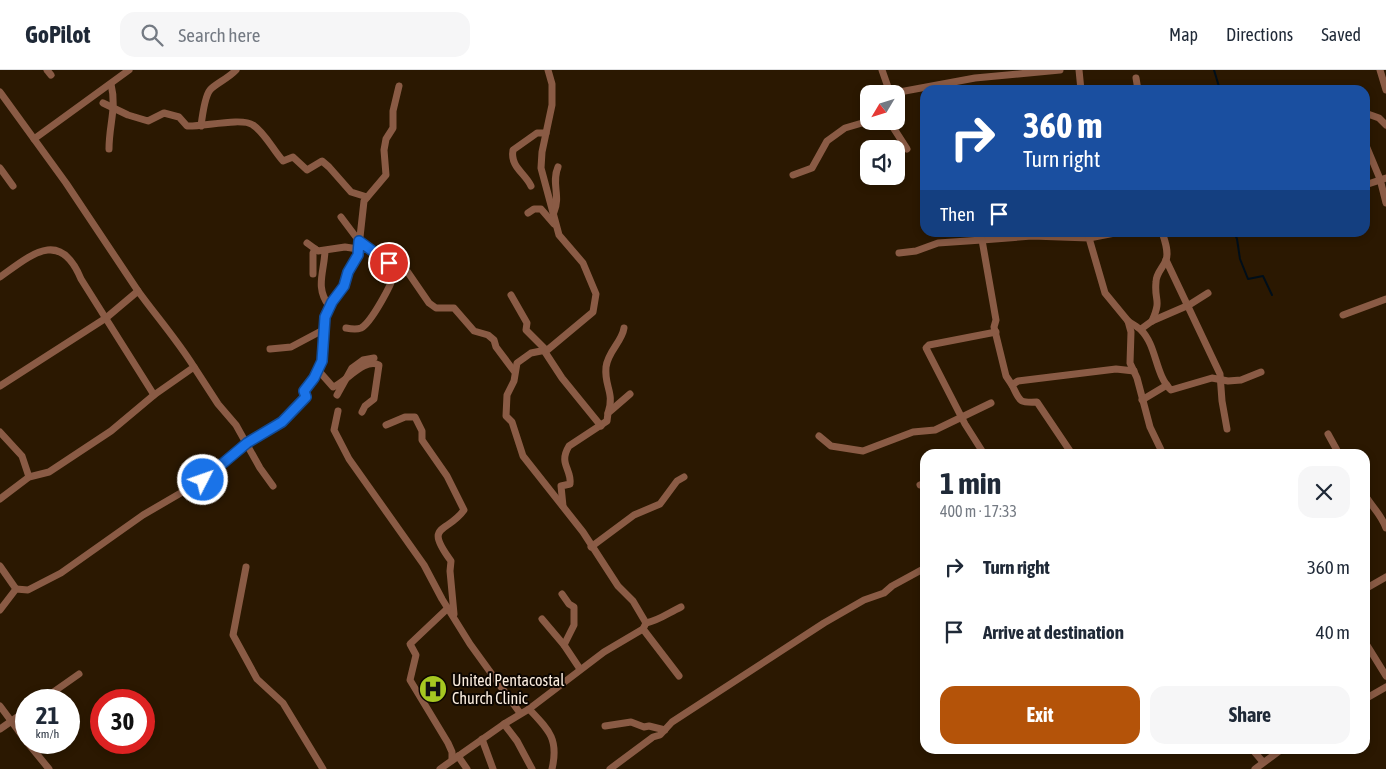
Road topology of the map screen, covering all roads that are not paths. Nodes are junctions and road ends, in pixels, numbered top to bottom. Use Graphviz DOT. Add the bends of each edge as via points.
graph roads {
  1 [pos="129,70"];
  2 [pos="236,70"];
  3 [pos="548,70"];
  4 [pos="882,70"];
  5 [pos="973,70"];
  6 [pos="1060,70"];
  7 [pos="1080,70"];
  8 [pos="1380,70"];
  9 [pos="975,78"];
  10 [pos="1136,78"];
  11 [pos="111,84"];
  12 [pos="952,85"];
  13 [pos="1082,85"];
  14 [pos="1137,85"];
  15 [pos="399,86"];
  16 [pos="920,90"];
  17 [pos="1386,90"];
  18 [pos="0,92"];
  19 [pos="920,93"];
  20 [pos="905,95"];
  21 [pos="103,103"];
  22 [pos="113,108"];
  23 [pos="1370,115"];
  24 [pos="1385,122"];
  25 [pos="860,124"];
  26 [pos="201,126"];
  27 [pos="895,130"];
  28 [pos="546,133"];
  29 [pos="34,139"];
  30 [pos="109,149"];
  31 [pos="907,149"];
  32 [pos="1370,154"];
  33 [pos="558,167"];
  34 [pos="0,168"];
  35 [pos="793,175"];
  36 [pos="1383,179"];
  37 [pos="1370,183"];
  38 [pos="13,186"];
  39 [pos="532,186"];
  40 [pos="367,197"];
  41 [pos="1386,203"];
  42 [pos="554,212"];
  43 [pos="528,213"];
  44 [pos="341,217"];
  45 [pos="555,226"];
  46 [pos="981,237"];
  47 [pos="1020,237"];
  48 [pos="1089,237"];
  49 [pos="1163,237"];
  50 [pos="982,240"];
  51 [pos="307,243"];
  52 [pos="358,245"];
  53 [pos="315,249"];
  54 [pos="325,251"];
  55 [pos="899,253"];
  56 [pos="1166,260"];
  57 [pos="407,271"];
  58 [pos="313,274"];
  59 [pos="0,277"];
  60 [pos="138,291"];
  61 [pos="1208,293"];
  62 [pos="511,295"];
  63 [pos="1386,299"];
  64 [pos="1188,305"];
  65 [pos="329,306"];
  66 [pos="1343,315"];
  67 [pos="106,318"];
  68 [pos="1128,321"];
  69 [pos="1152,321"];
  70 [pos="346,328"];
  71 [pos="624,328"];
  72 [pos="323,330"];
  73 [pos="1141,330"];
  74 [pos="996,332"];
  75 [pos="270,349"];
  76 [pos="546,350"];
  77 [pos="374,358"];
  78 [pos="194,367"];
  79 [pos="318,370"];
  80 [pos="514,371"];
  81 [pos="1134,371"];
  82 [pos="1261,372"];
  83 [pos="348,375"];
  84 [pos="1221,380"];
  85 [pos="1012,385"];
  86 [pos="1167,385"];
  87 [pos="0,386"];
  88 [pos="630,394"];
  89 [pos="337,395"];
  90 [pos="154,396"];
  91 [pos="1142,400"];
  92 [pos="991,403"];
  93 [pos="338,411"];
  94 [pos="362,412"];
  95 [pos="608,413"];
  96 [pos="963,418"];
  97 [pos="386,425"];
  98 [pos="601,426"];
  99 [pos="1227,429"];
  100 [pos="0,432"];
  101 [pos="1328,434"];
  102 [pos="819,436"];
  103 [pos="247,443"];
  104 [pos="981,449"];
  105 [pos="1069,449"];
  106 [pos="1161,449"];
  107 [pos="1336,449"];
  108 [pos="29,477"];
  109 [pos="684,477"];
  110 [pos="274,486"];
  111 [pos="0,499"];
  112 [pos="1370,505"];
  113 [pos="563,506"];
  114 [pos="1386,528"];
  115 [pos="591,547"];
  116 [pos="0,566"];
  117 [pos="246,567"];
  118 [pos="920,571"];
  119 [pos="1386,577"];
  120 [pos="1370,587"];
  121 [pos="16,589"];
  122 [pos="562,594"];
  123 [pos="681,607"];
  124 [pos="448,608"];
  125 [pos="0,610"];
  126 [pos="455,617"];
  127 [pos="542,619"];
  128 [pos="645,626"];
  129 [pos="564,645"];
  130 [pos="1370,650"];
  131 [pos="580,669"];
  132 [pos="79,674"];
  133 [pos="679,676"];
  134 [pos="1386,676"];
  135 [pos="1386,687"];
  136 [pos="58,689"];
  137 [pos="1370,696"];
  138 [pos="0,706"];
  139 [pos="529,709"];
  140 [pos="520,713"];
  141 [pos="15,719"];
  142 [pos="10,722"];
  143 [pos="504,724"];
  144 [pos="605,726"];
  145 [pos="15,728"];
  146 [pos="0,729"];
  147 [pos="665,730"];
  148 [pos="482,739"];
  149 [pos="37,754"];
  150 [pos="1255,754"];
  151 [pos="1276,754"];
  152 [pos="454,758"];
  153 [pos="1261,766"];
  154 [pos="49,769"];
  155 [pos="322,769"];
  156 [pos="440,769"];
  157 [pos="467,769"];
  158 [pos="493,769"];
  159 [pos="532,769"];
  160 [pos="552,769"];
  161 [pos="610,769"];
  1 -- 11 [label="street"];
  2 -- 26 [label="street" via="211,89 206,97"];
  3 -- 28 [label="street" via="552,104"];
  4 -- 16 [label="street" via="888,90 894,94"];
  5 -- 9 [label="street"];
  6 -- 9 [label="street"];
  7 -- 13 [label="street"];
  8 -- 17 [label="street"];
  9 -- 12 [label="street"];
  10 -- 14 [label="street"];
  11 -- 22 [label="street"];
  11 -- 29 [label="street"];
  15 -- 40 [label="street" via="393,111 394,128 386,138 384,150 386,175"];
  18 -- 29 [label="street"];
  19 -- 20 [label="street"];
  21 -- 22 [label="street"];
  22 -- 26 [label="street" via="140,119 153,120 164,113 179,117 187,126"];
  22 -- 30 [label="street"];
  23 -- 24 [label="street"];
  25 -- 35 [label="street" via="845,128 827,141 812,168"];
  26 -- 40 [label="street" via="239,121 251,123 283,161 293,157 307,170 322,161 350,192"];
  27 -- 31 [label="street"];
  28 -- 39 [label="street" via="538,133 513,150 514,165"];
  28 -- 42 [label="street" via="541,168"];
  29 -- 60 [label="street"];
  32 -- 36 [label="street"];
  33 -- 42 [label="street" via="554,177 557,194"];
  34 -- 38 [label="street"];
  36 -- 37 [label="street"];
  36 -- 41 [label="street"];
  40 -- 52 [label="street" via="360,218"];
  42 -- 45 [label="street"];
  43 -- 45 [label="street" via="541,209"];
  44 -- 52 [label="street"];
  45 -- 76 [label="street" via="583,263 596,294 593,312"];
  46 -- 50 [label="street"];
  47 -- 50 [label="street"];
  48 -- 68 [label="street" via="1105,293"];
  49 -- 56 [label="street"];
  50 -- 55 [label="street" via="938,243"];
  50 -- 74 [label="street"];
  51 -- 53 [label="street"];
  52 -- 54 [label="street"];
  52 -- 65 [label="street" via="358,255 344,286"];
  52 -- 70 [label="street" via="385,257 394,274 363,327"];
  53 -- 54 [label="street"];
  53 -- 58 [label="street"];
  54 -- 65 [label="street" via="320,290"];
  56 -- 64 [label="street"];
  56 -- 69 [label="street" via="1158,272 1159,305"];
  57 -- 80 [label="street" via="429,303 436,308 454,308 474,331 494,340"];
  59 -- 67 [label="street" via="38,250 63,253 75,264"];
  60 -- 67 [label="street"];
  60 -- 78 [label="street"];
  61 -- 64 [label="street"];
  62 -- 76 [label="street" via="527,323 526,330"];
  63 -- 66 [label="street"];
  64 -- 69 [label="street"];
  64 -- 84 [label="street"];
  65 -- 72 [label="street"];
  67 -- 87 [label="street"];
  67 -- 90 [label="street"];
  68 -- 73 [label="street"];
  68 -- 81 [label="street" via="1130,362"];
  69 -- 73 [label="street"];
  71 -- 95 [label="street" via="610,352 606,368 605,379 612,396"];
  72 -- 75 [label="street" via="291,347"];
  72 -- 79 [label="street" via="322,361"];
  73 -- 86 [label="street"];
  74 -- 85 [label="street" via="1006,376"];
  74 -- 96 [label="street" via="926,346"];
  76 -- 80 [label="street" via="524,357"];
  76 -- 98 [label="street" via="562,378"];
  77 -- 83 [label="street" via="360,362"];
  78 -- 90 [label="street"];
  78 -- 103 [label="street"];
  79 -- 83 [label="street" via="331,387"];
  79 -- 103 [label="street" via="304,391 306,397 300,404 282,422"];
  80 -- 113 [label="street" via="514,381 507,395 506,416 512,422 523,456"];
  81 -- 85 [label="street" via="1102,371 1018,381"];
  81 -- 91 [label="street"];
  82 -- 84 [label="street" via="1241,380"];
  83 -- 89 [label="street"];
  83 -- 94 [label="street" via="366,364 380,365 374,397"];
  84 -- 86 [label="street" via="1212,378 1171,390"];
  84 -- 99 [label="street"];
  85 -- 105 [label="street" via="1020,401 1026,404 1037,402"];
  86 -- 91 [label="street"];
  88 -- 95 [label="street"];
  90 -- 108 [label="street" via="111,431 49,472"];
  91 -- 106 [label="street"];
  92 -- 96 [label="street"];
  93 -- 124 [label="street" via="334,430 345,451 424,565"];
  95 -- 98 [label="street" via="607,421"];
  96 -- 102 [label="street" via="863,451 831,446"];
  96 -- 104 [label="street"];
  97 -- 126 [label="street" via="415,416 422,431 422,440 463,503 461,514 441,528 438,535 451,561"];
  98 -- 113 [label="street" via="566,451 564,463 571,480 570,484 560,488"];
  100 -- 108 [label="street" via="22,456"];
  101 -- 107 [label="street"];
  103 -- 110 [label="street"];
  103 -- 121 [label="street" via="203,480 143,515 61,573 28,590"];
  108 -- 111 [label="street"];
  109 -- 115 [label="street" via="677,481 660,504 634,515"];
  112 -- 114 [label="street" via="1383,518"];
  113 -- 115 [label="street"];
  115 -- 128 [label="street" via="618,586 633,601"];
  116 -- 121 [label="street"];
  117 -- 155 [label="street" via="233,635 257,679 283,703"];
  118 -- 147 [label="street" via="783,649 672,722"];
  119 -- 120 [label="street"];
  121 -- 125 [label="street"];
  122 -- 129 [label="street" via="574,607 574,625"];
  123 -- 128 [label="street" via="669,612 662,620"];
  124 -- 126 [label="street"];
  124 -- 152 [label="street" via="410,644 416,654 410,680"];
  126 -- 140 [label="street" via="470,644"];
  127 -- 129 [label="street"];
  128 -- 131 [label="street"];
  128 -- 133 [label="street"];
  129 -- 131 [label="street"];
  130 -- 134 [label="street"];
  131 -- 139 [label="street"];
  132 -- 136 [label="street"];
  135 -- 137 [label="street"];
  138 -- 142 [label="street"];
  139 -- 140 [label="street"];
  139 -- 160 [label="street" via="555,744"];
  140 -- 143 [label="street"];
  141 -- 142 [label="street"];
  142 -- 145 [label="street"];
  142 -- 146 [label="street"];
  143 -- 148 [label="street"];
  143 -- 159 [label="street"];
  144 -- 147 [label="street" via="630,722"];
  147 -- 161 [label="street"];
  148 -- 152 [label="street"];
  148 -- 158 [label="street"];
  149 -- 154 [label="street"];
  150 -- 153 [label="street"];
  151 -- 153 [label="street"];
  152 -- 156 [label="street"];
  152 -- 157 [label="street"];
}
